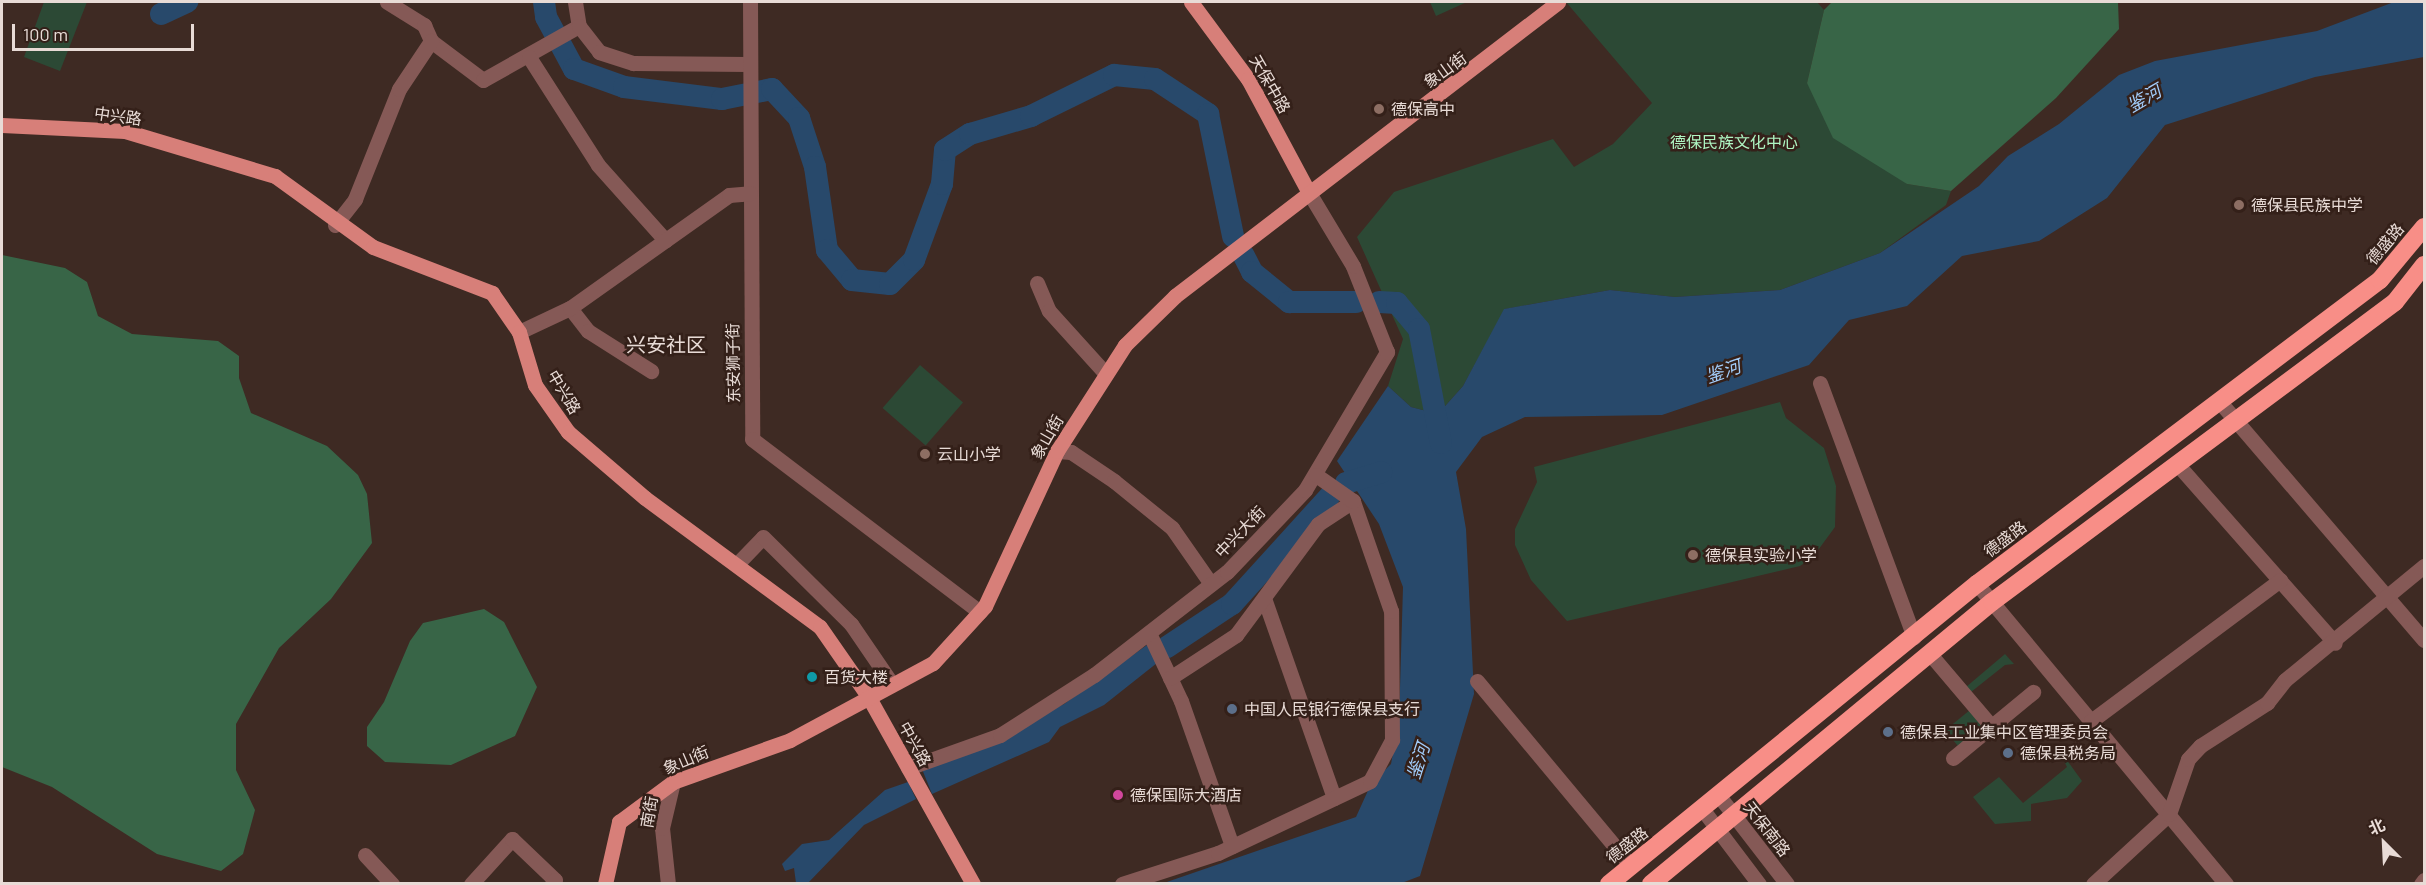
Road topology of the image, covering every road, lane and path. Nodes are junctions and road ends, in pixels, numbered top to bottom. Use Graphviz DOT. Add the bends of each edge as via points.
graph roads {
  1 [pos="387,2"];
  2 [pos="575,2"];
  3 [pos="750,2"];
  4 [pos="1191,2"];
  5 [pos="1558,2"];
  6 [pos="579,26"];
  7 [pos="431,41"];
  8 [pos="529,57"];
  9 [pos="748,64"];
  10 [pos="2,125"];
  11 [pos="1308,191"];
  12 [pos="750,193"];
  13 [pos="335,225"];
  14 [pos="2424,227"];
  15 [pos="665,240"];
  16 [pos="2424,265"];
  17 [pos="1037,283"];
  18 [pos="570,308"];
  19 [pos="519,332"];
  20 [pos="651,370"];
  21 [pos="1106,374"];
  22 [pos="1820,383"];
  23 [pos="2219,401"];
  24 [pos="2237,422"];
  25 [pos="1057,451"];
  26 [pos="2178,465"];
  27 [pos="1316,475"];
  28 [pos="1353,501"];
  29 [pos="737,564"];
  30 [pos="2424,566"];
  31 [pos="2280,580"];
  32 [pos="1211,584"];
  33 [pos="1977,584"];
  34 [pos="1264,598"];
  35 [pos="2389,598"];
  36 [pos="1992,602"];
  37 [pos="980,612"];
  38 [pos="1149,633"];
  39 [pos="1914,637"];
  40 [pos="2424,640"];
  41 [pos="2335,644"];
  42 [pos="1930,654"];
  43 [pos="1170,678"];
  44 [pos="1477,681"];
  45 [pos="892,684"];
  46 [pos="2033,692"];
  47 [pos="868,696"];
  48 [pos="2091,721"];
  49 [pos="1991,726"];
  50 [pos="1953,758"];
  51 [pos="908,768"];
  52 [pos="674,782"];
  53 [pos="1719,796"];
  54 [pos="1334,798"];
  55 [pos="1703,810"];
  56 [pos="2169,814"];
  57 [pos="1735,816"];
  58 [pos="1719,830"];
  59 [pos="1232,846"];
  60 [pos="365,855"];
  61 [pos="1631,866"];
  62 [pos="2424,880"];
  63 [pos="392,884"];
  64 [pos="471,884"];
  65 [pos="552,884"];
  66 [pos="605,884"];
  67 [pos="668,884"];
  68 [pos="973,884"];
  69 [pos="1122,884"];
  70 [pos="1609,884"];
  71 [pos="1651,884"];
  72 [pos="1759,884"];
  73 [pos="1787,884"];
  74 [pos="2093,884"];
  75 [pos="2226,884"];
  76 [pos="2421,884"];
  1 -- 7 [label="street" via="424,25"];
  2 -- 6 [label="street"];
  3 -- 9 [label="street, 东安狮子街"];
  4 -- 11 [label="main road, 天保中路" via="1248,79"];
  5 -- 11 [label="main road, 象山街" via="1482,65"];
  6 -- 8 [label="street"];
  6 -- 9 [label="street" via="600,52 633,63"];
  7 -- 8 [label="street" via="483,80"];
  7 -- 13 [label="street" via="399,89 355,200"];
  8 -- 15 [label="street" via="598,165"];
  9 -- 12 [label="street, 东安狮子街"];
  10 -- 13 [label="main road, 中兴路" via="125,131 275,176"];
  11 -- 21 [label="main road, 象山街" via="1175,296 1125,345"];
  11 -- 27 [label="street, 中兴大街" via="1353,266 1387,352"];
  12 -- 15 [label="street" via="729,195"];
  12 -- 37 [label="street, 东安狮子街" via="752,439"];
  13 -- 19 [label="main road, 中兴路" via="373,247 492,293"];
  14 -- 23 [label="highway, 德盛路" via="2380,280"];
  15 -- 18 [label="street"];
  16 -- 24 [label="highway" via="2395,302"];
  17 -- 21 [label="street" via="1049,311"];
  18 -- 19 [label="street"];
  18 -- 20 [label="street" via="588,331"];
  19 -- 29 [label="main road, 中兴路" via="535,385 568,432"];
  21 -- 25 [label="main road, 象山街"];
  22 -- 39 [label="street"];
  23 -- 24 [label="street"];
  23 -- 33 [label="highway, 德盛路"];
  24 -- 26 [label="highway"];
  24 -- 35 [label="street"];
  25 -- 32 [label="street" via="1071,452 1172,528"];
  25 -- 37 [label="main road, 象山街"];
  26 -- 31 [label="street"];
  26 -- 36 [label="highway"];
  27 -- 28 [label="street"];
  27 -- 32 [label="street, 中兴大街"];
  28 -- 34 [label="street" via="1318,525"];
  28 -- 54 [label="street" via="1391,611 1392,740 1370,781"];
  29 -- 45 [label="street" via="763,537 851,624"];
  29 -- 47 [label="main road, 中兴路" via="820,627"];
  30 -- 35 [label="street"];
  31 -- 41 [label="street"];
  31 -- 48 [label="street"];
  32 -- 38 [label="street, 中兴大街"];
  33 -- 36 [label="street"];
  33 -- 39 [label="highway, 德盛路"];
  34 -- 43 [label="street" via="1236,636"];
  34 -- 54 [label="street"];
  35 -- 40 [label="street"];
  35 -- 41 [label="street"];
  36 -- 42 [label="highway"];
  36 -- 48 [label="street"];
  37 -- 45 [label="main road, 象山街" via="933,663"];
  38 -- 43 [label="street"];
  38 -- 51 [label="street, 中兴大街" via="1000,735"];
  39 -- 53 [label="highway, 德盛路"];
  41 -- 56 [label="street" via="2285,680 2246,720 2188,759"];
  42 -- 49 [label="street"];
  42 -- 57 [label="highway"];
  43 -- 59 [label="street"];
  44 -- 61 [label="street"];
  45 -- 47 [label="main road, 象山街"];
  46 -- 49 [label="street"];
  47 -- 51 [label="main road, 中兴路"];
  47 -- 52 [label="main road, 象山街" via="790,740"];
  48 -- 56 [label="street"];
  49 -- 50 [label="street"];
  51 -- 68 [label="main road, 中兴路"];
  52 -- 66 [label="main road, 象山街" via="619,822"];
  52 -- 67 [label="street, 南街" via="662,828"];
  53 -- 55 [label="highway, 德盛路"];
  53 -- 57 [label="street, 天保南路"];
  54 -- 59 [label="street"];
  55 -- 58 [label="street"];
  55 -- 61 [label="highway, 德盛路"];
  56 -- 74 [label="street"];
  56 -- 75 [label="street"];
  57 -- 58 [label="highway"];
  57 -- 73 [label="street, 天保南路"];
  58 -- 71 [label="highway"];
  58 -- 72 [label="street"];
  59 -- 69 [label="street"];
  60 -- 63 [label="street"];
  61 -- 70 [label="highway, 德盛路"];
  62 -- 76 [label="street"];
  64 -- 65 [label="street" via="512,839 555,880"];
}
